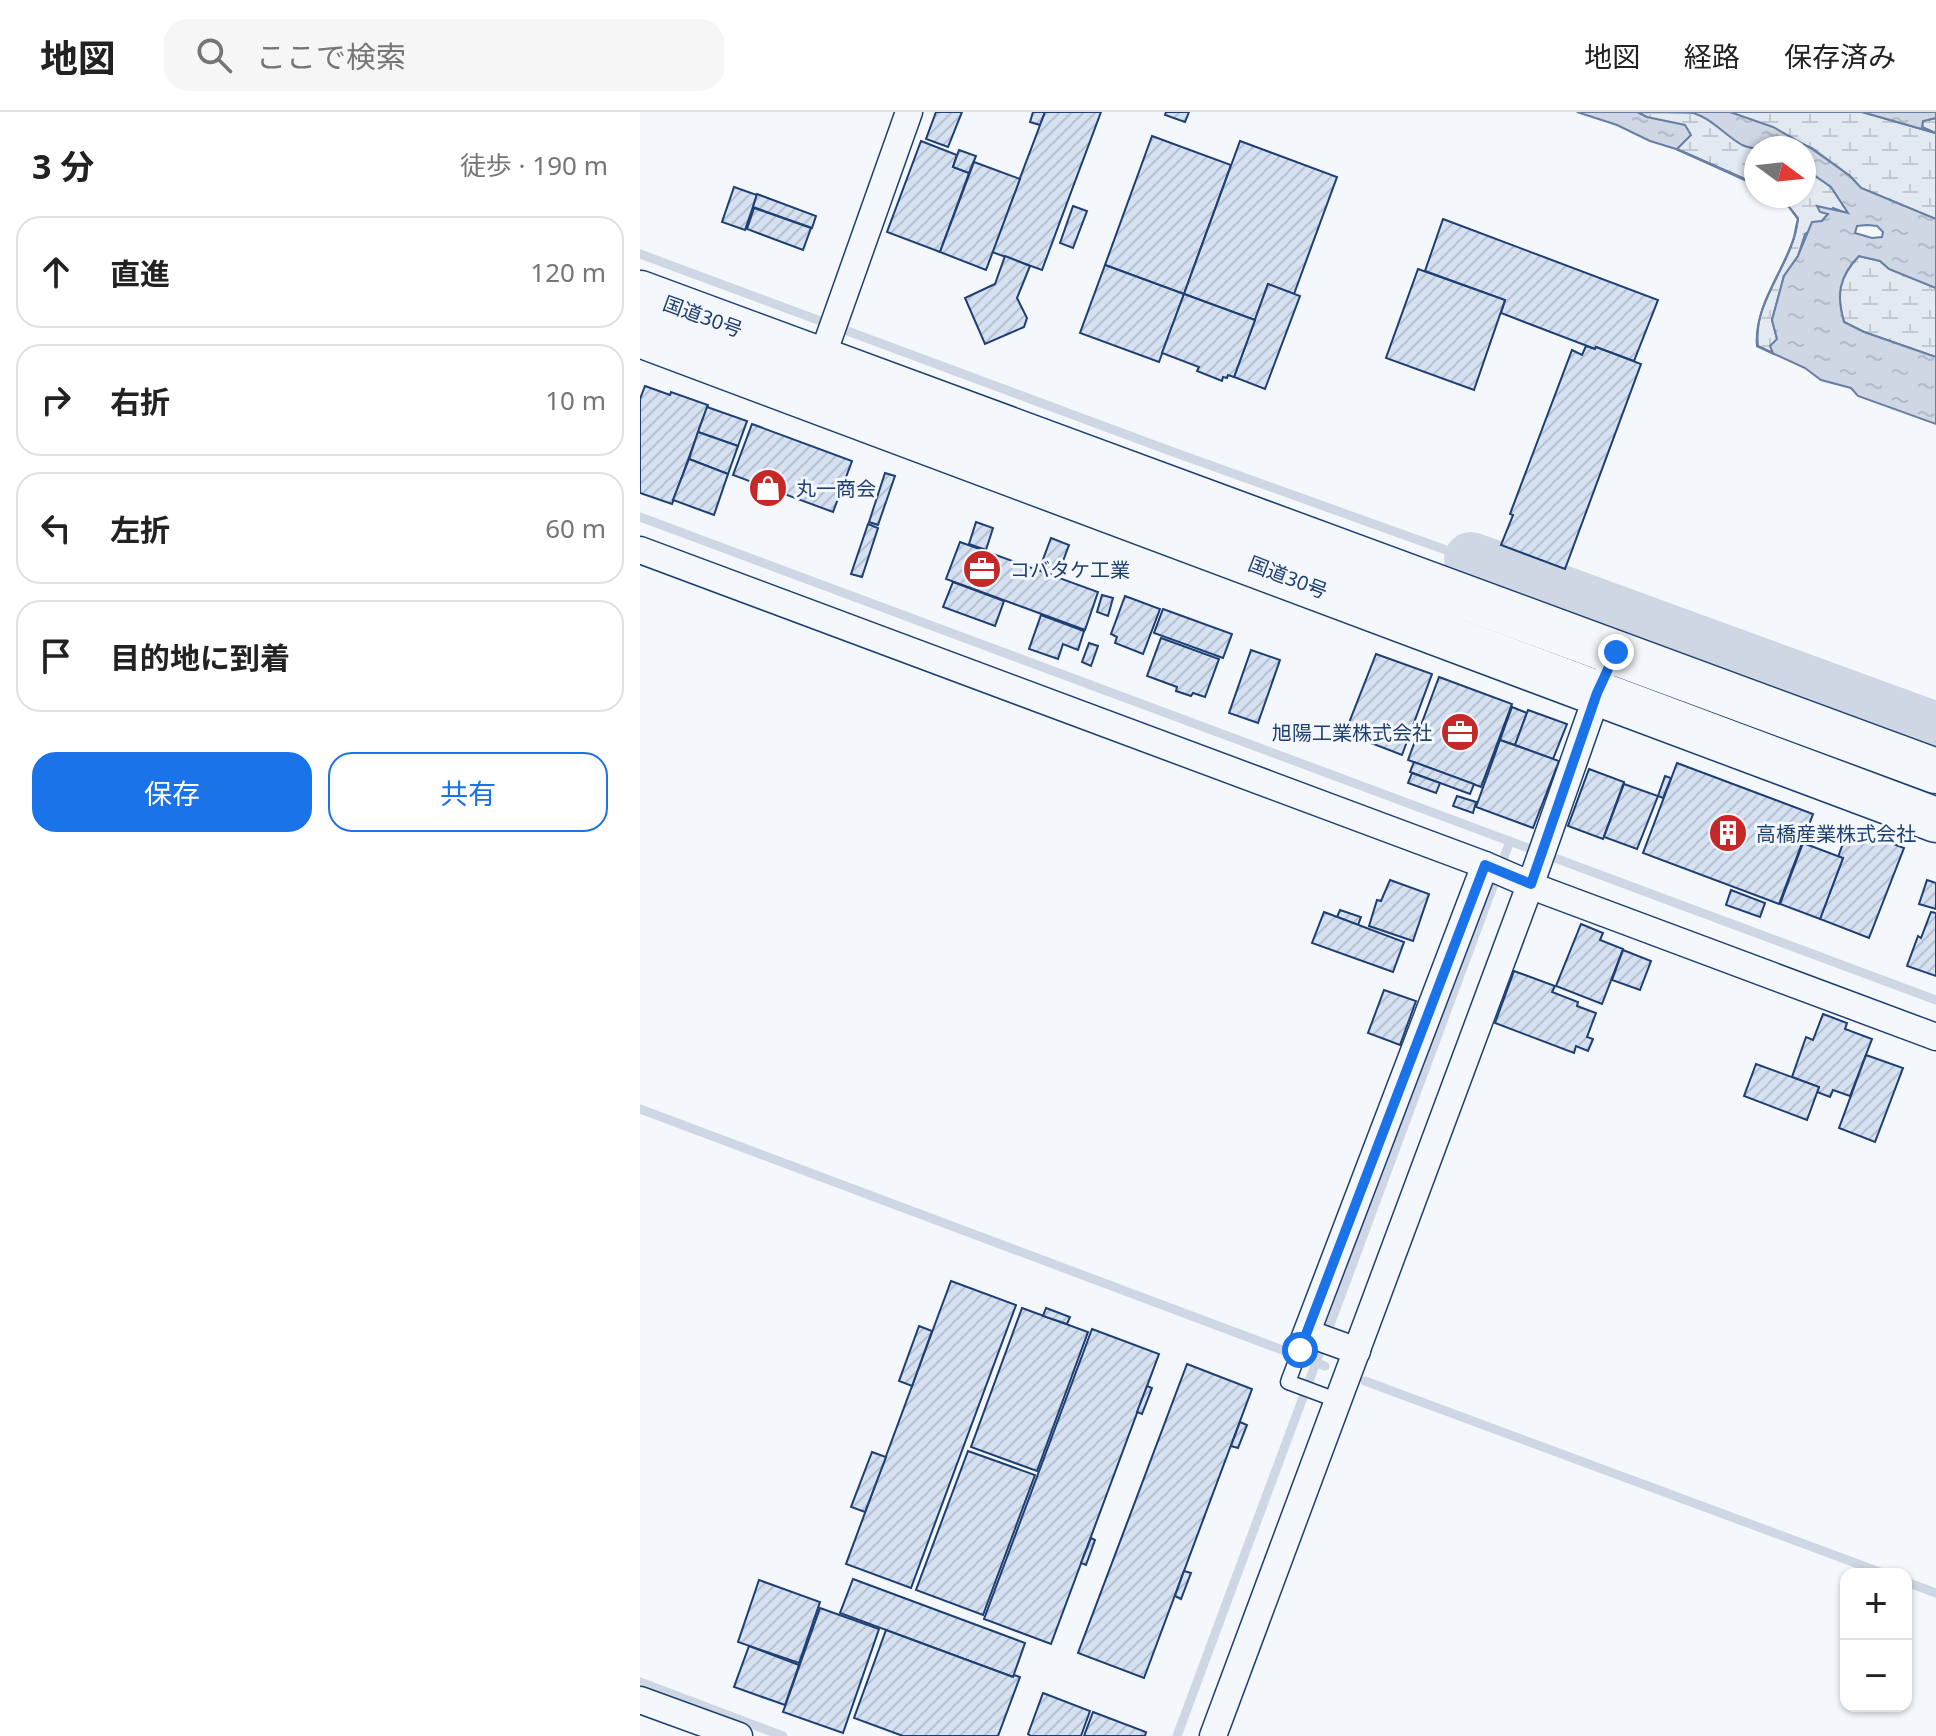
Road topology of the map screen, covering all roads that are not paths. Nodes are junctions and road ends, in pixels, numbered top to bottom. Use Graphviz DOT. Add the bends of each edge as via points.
graph roads {
  1 [pos="909,112"];
  2 [pos="640,293"];
  3 [pos="640,335"];
  4 [pos="824,352"];
  5 [pos="640,550"];
  6 [pos="1616,652"];
  7 [pos="1597,693"];
  8 [pos="1936,771"];
  9 [pos="1936,820"];
  10 [pos="1518,867"];
  11 [pos="1936,1037"];
  12 [pos="1319,1346"];
  13 [pos="1328,1397"];
  14 [pos="640,1700"];
  15 [pos="739,1736"];
  16 [pos="1213,1736"];
  1 -- 4 [label="street"];
  2 -- 4 [label="highway, 国道30号"];
  3 -- 7 [label="highway, 国道30号"];
  4 -- 6 [label="highway, 国道30号"];
  5 -- 10 [label="street"];
  6 -- 7 [label="street"];
  6 -- 8 [label="highway, 国道30号"];
  7 -- 9 [label="highway, 国道30号"];
  7 -- 10 [label="street"];
  10 -- 11 [label="street"];
  10 -- 12 [label="street"];
  10 -- 12 [label="street"];
  12 -- 13 [label="street"];
  12 -- 13 [label="lane" via="1288,1382"];
  13 -- 16 [label="street"];
  14 -- 15 [label="street"];
}
